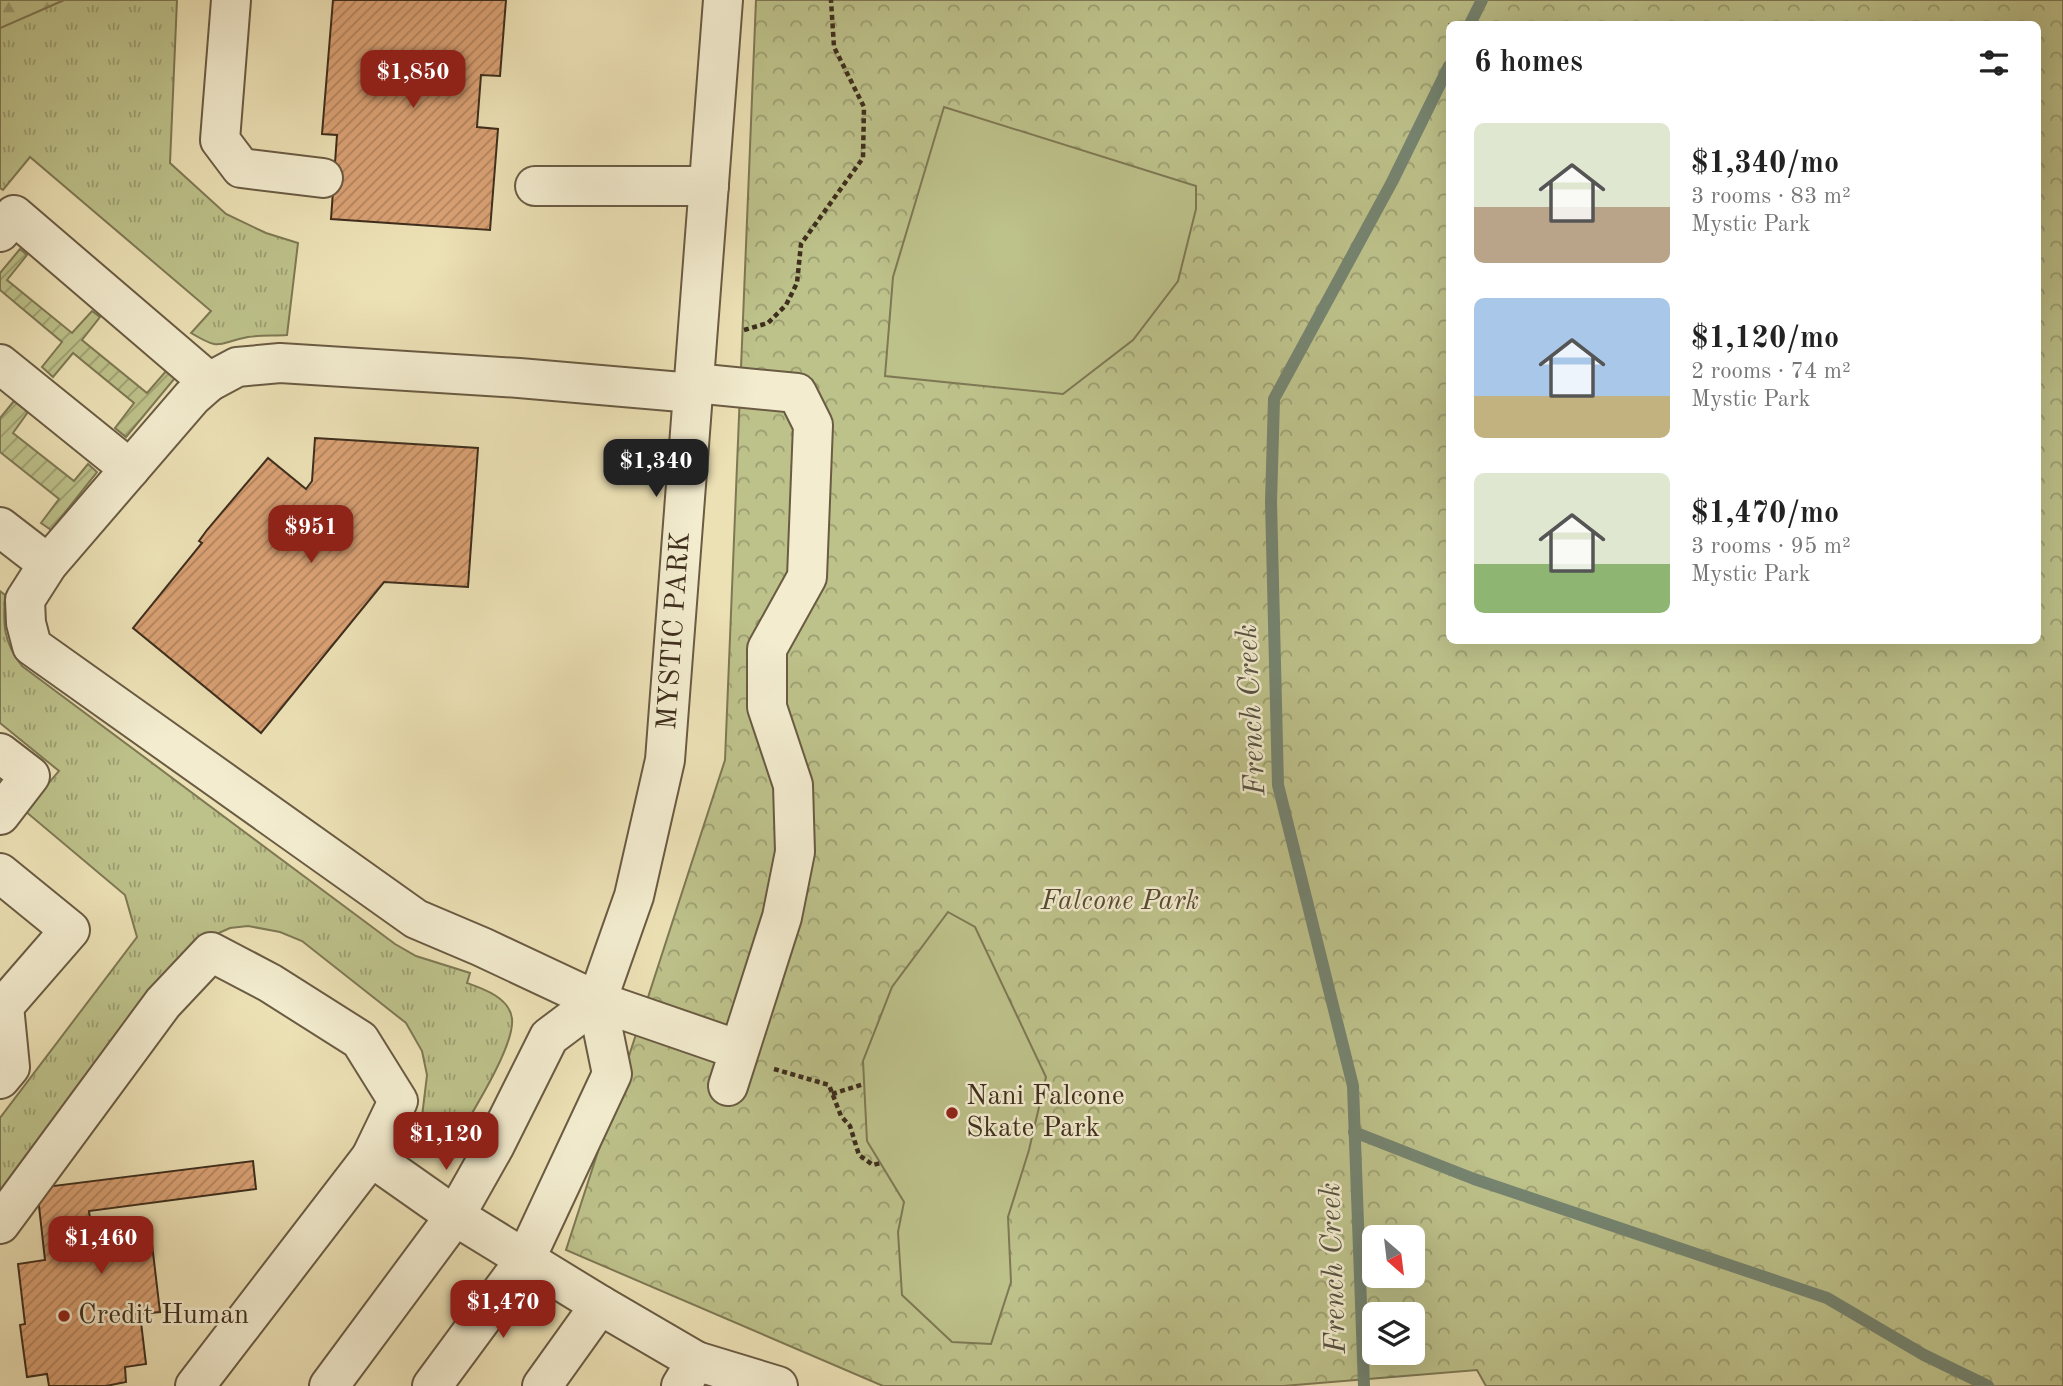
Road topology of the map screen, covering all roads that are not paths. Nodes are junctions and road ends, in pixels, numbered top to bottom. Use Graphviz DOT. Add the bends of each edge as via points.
graph roads {
  1 [pos="231,0"];
  2 [pos="723,0"];
  3 [pos="323,178"];
  4 [pos="535,186"];
  5 [pos="709,186"];
  6 [pos="0,232"];
  7 [pos="0,364"];
  8 [pos="209,382"];
  9 [pos="694,388"];
  10 [pos="130,469"];
  11 [pos="0,527"];
  12 [pos="48,564"];
  13 [pos="0,753"];
  14 [pos="0,815"];
  15 [pos="0,873"];
  16 [pos="597,1001"];
  17 [pos="2,1005"];
  18 [pos="0,1079"];
  19 [pos="371,1157"];
  20 [pos="455,1216"];
  21 [pos="0,1224"];
  22 [pos="525,1259"];
  23 [pos="600,1306"];
  24 [pos="688,1373"];
  25 [pos="195,1386"];
  26 [pos="329,1386"];
  27 [pos="432,1386"];
  28 [pos="542,1386"];
  29 [pos="778,1386"];
  1 -- 3 [label="street" via="220,140 241,168"];
  2 -- 5 [label="street, MYSTIC PARK"];
  4 -- 5 [label="street"];
  5 -- 9 [label="street, MYSTIC PARK"];
  6 -- 8 [label="street" via="14,215"];
  7 -- 10 [label="street"];
  8 -- 9 [label="street" via="237,367 280,363"];
  8 -- 10 [label="street"];
  9 -- 16 [label="street, MYSTIC PARK" via="665,760 634,896"];
  9 -- 16 [label="street" via="797,393 813,425 807,577 767,649 767,708 793,785 795,852 782,916 734,1064"];
  10 -- 12 [label="street"];
  11 -- 12 [label="street"];
  12 -- 16 [label="street" via="25,600 33,646 416,919"];
  13 -- 14 [label="street" via="30,776"];
  15 -- 17 [label="street" via="70,930"];
  16 -- 20 [label="street" via="549,1037"];
  16 -- 22 [label="street" via="611,1074"];
  17 -- 18 [label="street" via="10,1067"];
  19 -- 20 [label="street"];
  19 -- 21 [label="street" via="398,1101 360,1040 211,952 163,1003"];
  19 -- 25 [label="street"];
  20 -- 22 [label="street"];
  20 -- 26 [label="street"];
  22 -- 23 [label="street"];
  22 -- 27 [label="street"];
  23 -- 24 [label="street"];
  23 -- 28 [label="street"];
  24 -- 29 [label="street"];
}
